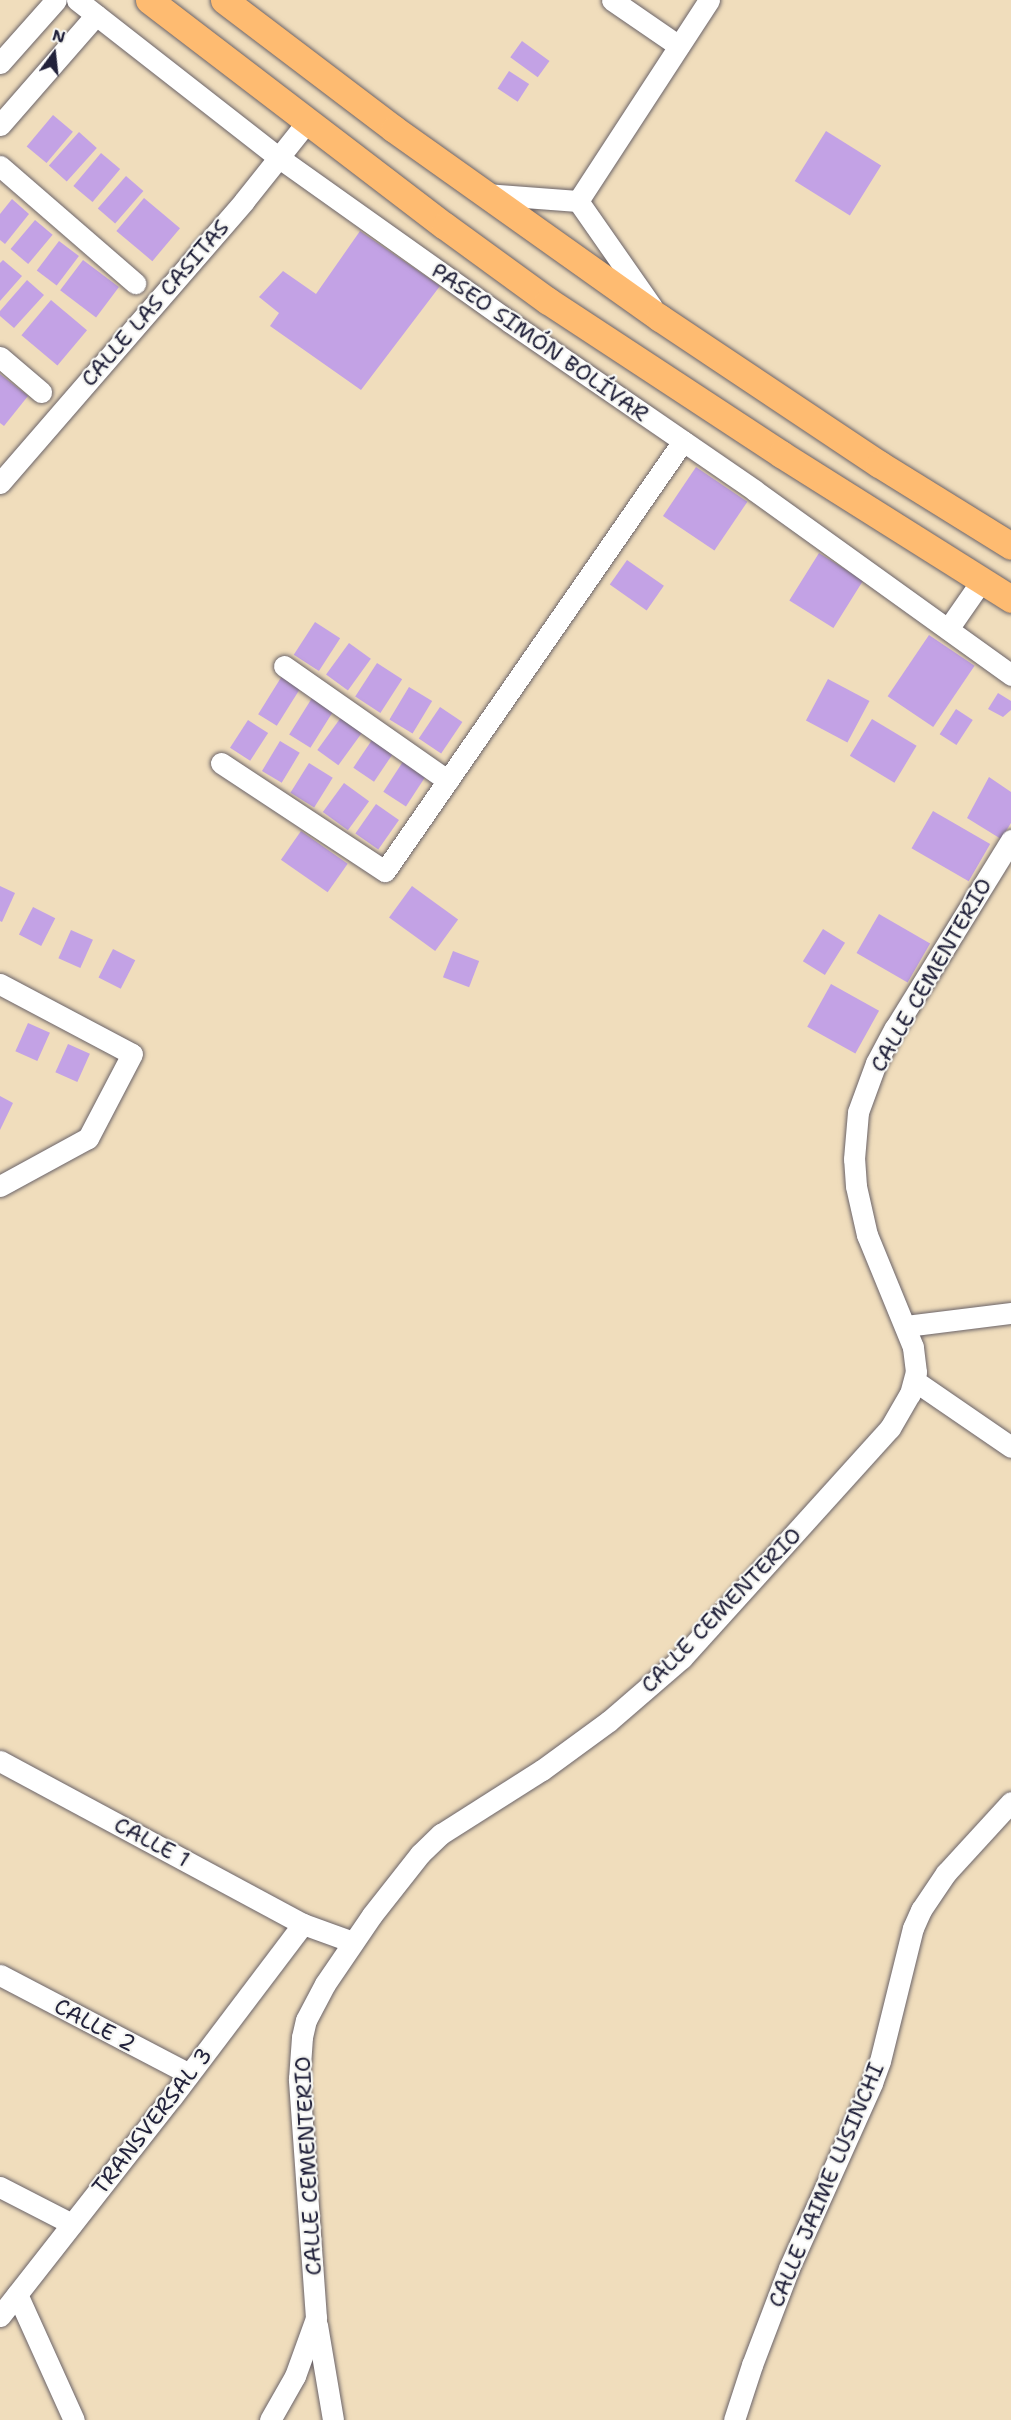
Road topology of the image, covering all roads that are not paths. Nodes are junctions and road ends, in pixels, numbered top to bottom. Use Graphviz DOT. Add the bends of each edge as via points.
graph roads {
  1 [pos="56,0"];
  2 [pos="77,0"];
  3 [pos="149,0"];
  4 [pos="224,0"];
  5 [pos="612,0"];
  6 [pos="709,0"];
  7 [pos="96,15"];
  8 [pos="679,46"];
  9 [pos="0,63"];
  10 [pos="307,122"];
  11 [pos="0,125"];
  12 [pos="278,158"];
  13 [pos="0,166"];
  14 [pos="485,194"];
  15 [pos="578,201"];
  16 [pos="135,283"];
  17 [pos="660,318"];
  18 [pos="0,357"];
  19 [pos="41,392"];
  20 [pos="683,441"];
  21 [pos="0,483"];
  22 [pos="1011,546"];
  23 [pos="982,580"];
  24 [pos="1011,599"];
  25 [pos="948,629"];
  26 [pos="284,666"];
  27 [pos="1011,675"];
  28 [pos="221,763"];
  29 [pos="447,781"];
  30 [pos="1011,840"];
  31 [pos="0,984"];
  32 [pos="0,1186"];
  33 [pos="1011,1313"];
  34 [pos="906,1326"];
  35 [pos="915,1381"];
  36 [pos="1011,1447"];
  37 [pos="0,1761"];
  38 [pos="1011,1802"];
  39 [pos="303,1924"];
  40 [pos="353,1942"];
  41 [pos="0,1975"];
  42 [pos="189,2074"];
  43 [pos="0,2187"];
  44 [pos="72,2224"];
  45 [pos="17,2294"];
  46 [pos="0,2316"];
  47 [pos="316,2318"];
  48 [pos="74,2420"];
  49 [pos="270,2420"];
  50 [pos="333,2420"];
  51 [pos="734,2420"];
  1 -- 9 [label="street"];
  2 -- 7 [label="street, PASEO SIMÓN BOLÍVAR"];
  3 -- 10 [label="main road, PASEO SIMÓN BOLÍVAR"];
  4 -- 14 [label="main road"];
  5 -- 8 [label="street"];
  6 -- 8 [label="street"];
  7 -- 11 [label="street"];
  7 -- 12 [label="street, PASEO SIMÓN BOLÍVAR"];
  8 -- 15 [label="street"];
  10 -- 12 [label="street, CALLE LAS CASITAS"];
  10 -- 23 [label="main road, PASEO SIMÓN BOLÍVAR" via="548,301 771,448"];
  12 -- 20 [label="street, PASEO SIMÓN BOLÍVAR"];
  12 -- 21 [label="street, CALLE LAS CASITAS"];
  13 -- 16 [label="street"];
  14 -- 15 [label="street"];
  14 -- 17 [label="main road"];
  15 -- 17 [label="street"];
  17 -- 22 [label="main road" via="879,464"];
  18 -- 19 [label="street"];
  20 -- 25 [label="street, PASEO SIMÓN BOLÍVAR"];
  20 -- 29 [label="street"];
  23 -- 24 [label="main road, PASEO SIMÓN BOLÍVAR"];
  23 -- 25 [label="street"];
  25 -- 27 [label="street, PASEO SIMÓN BOLÍVAR"];
  26 -- 29 [label="street"];
  28 -- 29 [label="street" via="385,871"];
  30 -- 34 [label="street, CALLE CEMENTERIO" via="895,1028 858,1112 854,1159 861,1213"];
  31 -- 32 [label="street" via="132,1054 88,1138"];
  33 -- 34 [label="street"];
  34 -- 35 [label="street, CALLE CEMENTERIO" via="916,1362"];
  35 -- 36 [label="street"];
  35 -- 40 [label="street, CALLE CEMENTERIO" via="890,1428 682,1658 643,1694 574,1746 441,1834 398,1879"];
  37 -- 39 [label="street, CALLE 1"];
  38 -- 51 [label="street, CALLE JAIME LUSINCHI" via="946,1873 921,1910 872,2083 789,2268"];
  39 -- 40 [label="street, CALLE 1"];
  39 -- 42 [label="street, TRANSVERSAL 3"];
  40 -- 47 [label="street, CALLE CEMENTERIO" via="306,2020 300,2055"];
  41 -- 42 [label="street, CALLE 2"];
  42 -- 44 [label="street, TRANSVERSAL 3"];
  43 -- 44 [label="street"];
  44 -- 45 [label="street, TRANSVERSAL 3"];
  45 -- 46 [label="street, TRANSVERSAL 3"];
  45 -- 48 [label="street"];
  47 -- 49 [label="street, CALLE CEMENTERIO" via="295,2376"];
  47 -- 50 [label="street"];
}
